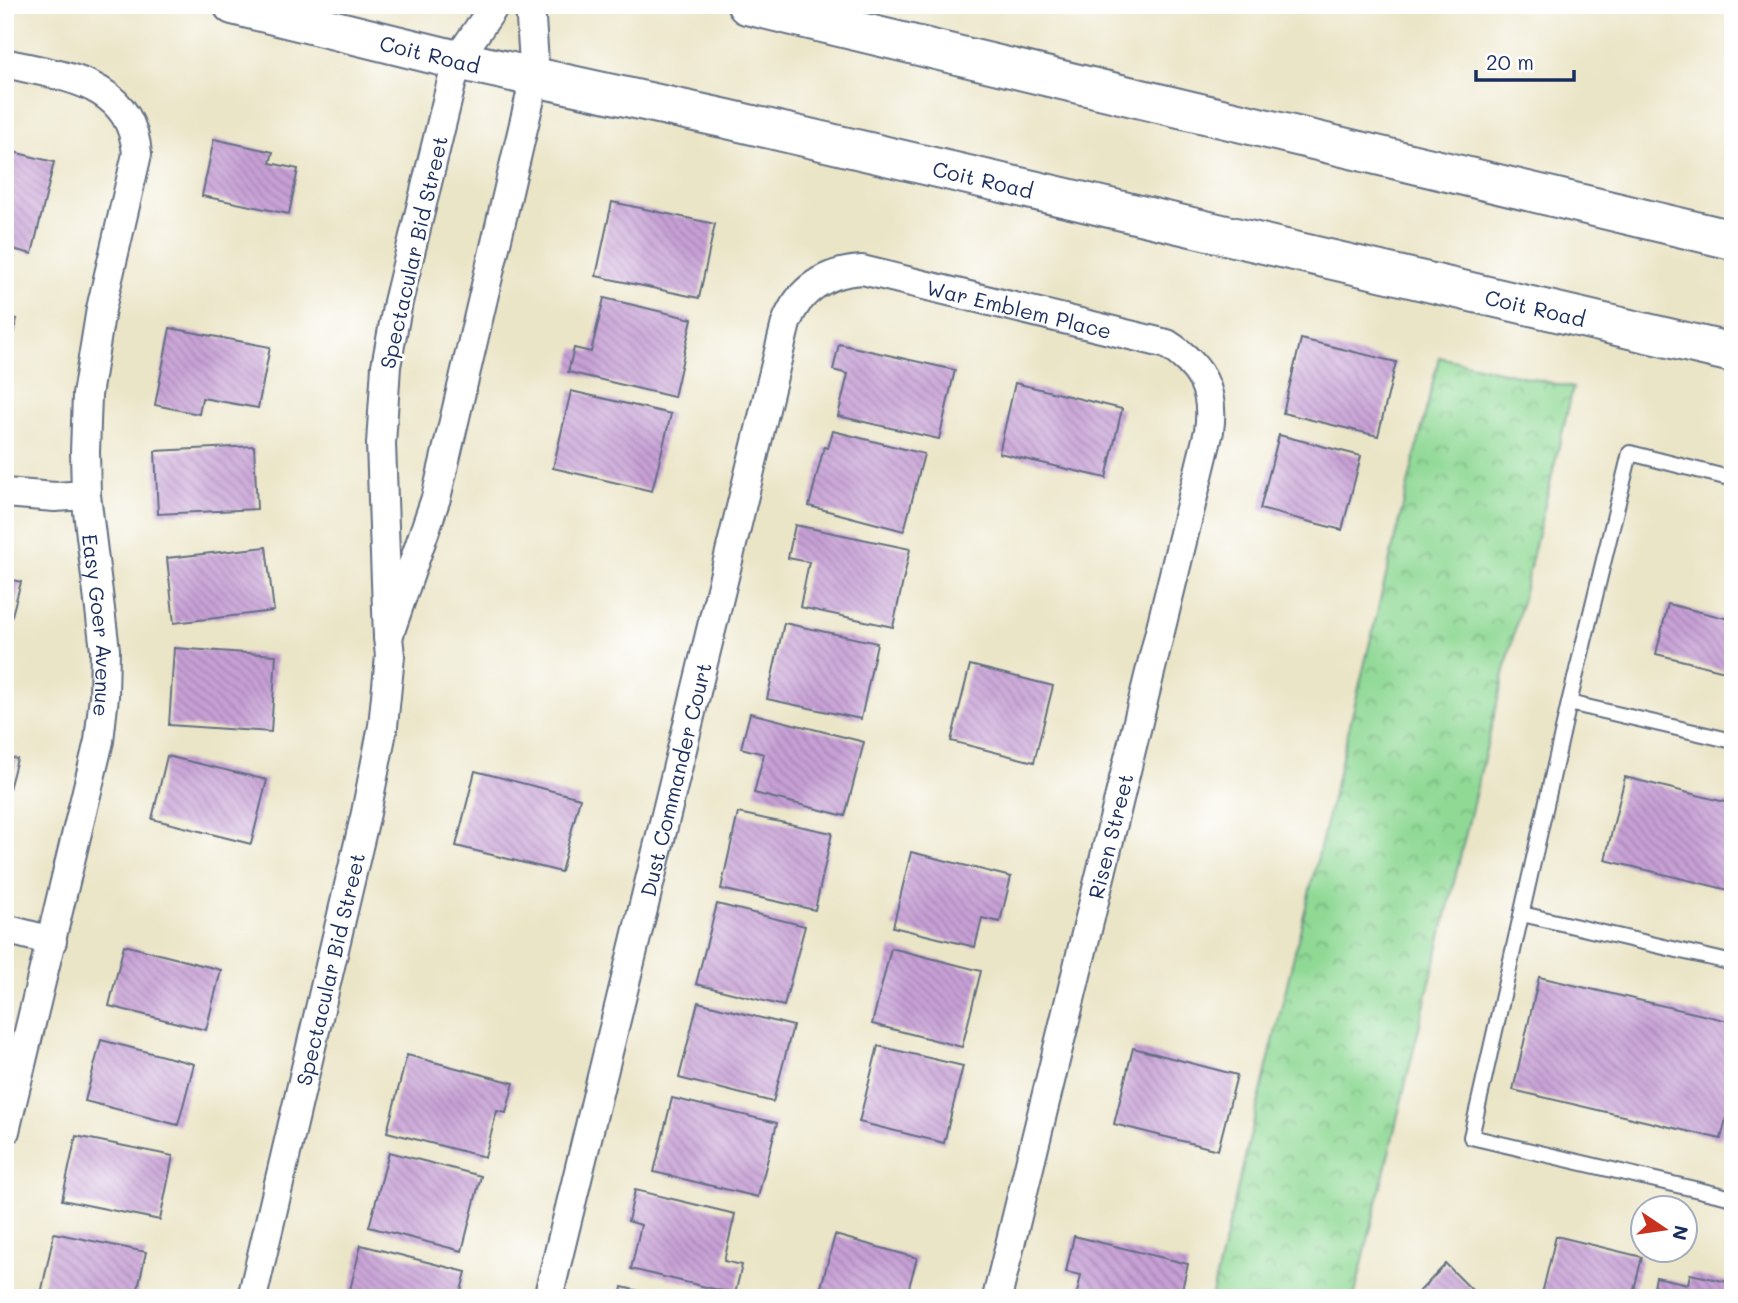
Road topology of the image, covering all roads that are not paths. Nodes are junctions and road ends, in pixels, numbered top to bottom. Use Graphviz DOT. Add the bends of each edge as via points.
graph roads {
  1 [pos="233,5"];
  2 [pos="495,5"];
  3 [pos="530,5"];
  4 [pos="747,5"];
  5 [pos="457,60"];
  6 [pos="5,63"];
  7 [pos="535,77"];
  8 [pos="1733,240"];
  9 [pos="826,277"];
  10 [pos="1733,353"];
  11 [pos="1201,375"];
  12 [pos="1733,479"];
  13 [pos="5,493"];
  14 [pos="86,495"];
  15 [pos="388,637"];
  16 [pos="1569,703"];
  17 [pos="1733,741"];
  18 [pos="1522,914"];
  19 [pos="5,929"];
  20 [pos="52,941"];
  21 [pos="1733,963"];
  22 [pos="5,1131"];
  23 [pos="1733,1198"];
  24 [pos="252,1298"];
  25 [pos="548,1298"];
  26 [pos="998,1298"];
  1 -- 5 [label="main road, Coit Road"];
  2 -- 5 [label="street, Spectacular Bid Street"];
  3 -- 7 [label="street, Spectacular Bid Street"];
  4 -- 8 [label="main road"];
  5 -- 7 [label="main road, Coit Road"];
  5 -- 15 [label="street, Spectacular Bid Street" via="386,366 382,444"];
  6 -- 14 [label="street, Easy Goer Avenue" via="97,87 126,116 136,145 135,168 91,366"];
  7 -- 10 [label="main road, Coit Road"];
  7 -- 15 [label="street, Spectacular Bid Street" via="436,498"];
  9 -- 11 [label="street, War Emblem Place" via="871,271 1153,340 1183,354"];
  9 -- 25 [label="street, Dust Commander Court" via="800,298 786,323"];
  11 -- 26 [label="street, Risen Street" via="1210,402 1209,431"];
  12 -- 16 [label="lane" via="1630,453"];
  13 -- 14 [label="street"];
  14 -- 20 [label="street, Easy Goer Avenue" via="103,628 104,696 95,763"];
  15 -- 24 [label="street, Spectacular Bid Street" via="383,726 366,813"];
  16 -- 17 [label="lane"];
  16 -- 18 [label="lane"];
  18 -- 21 [label="lane"];
  18 -- 23 [label="lane" via="1471,1137"];
  19 -- 20 [label="street"];
  20 -- 22 [label="street, Easy Goer Avenue"];
}
